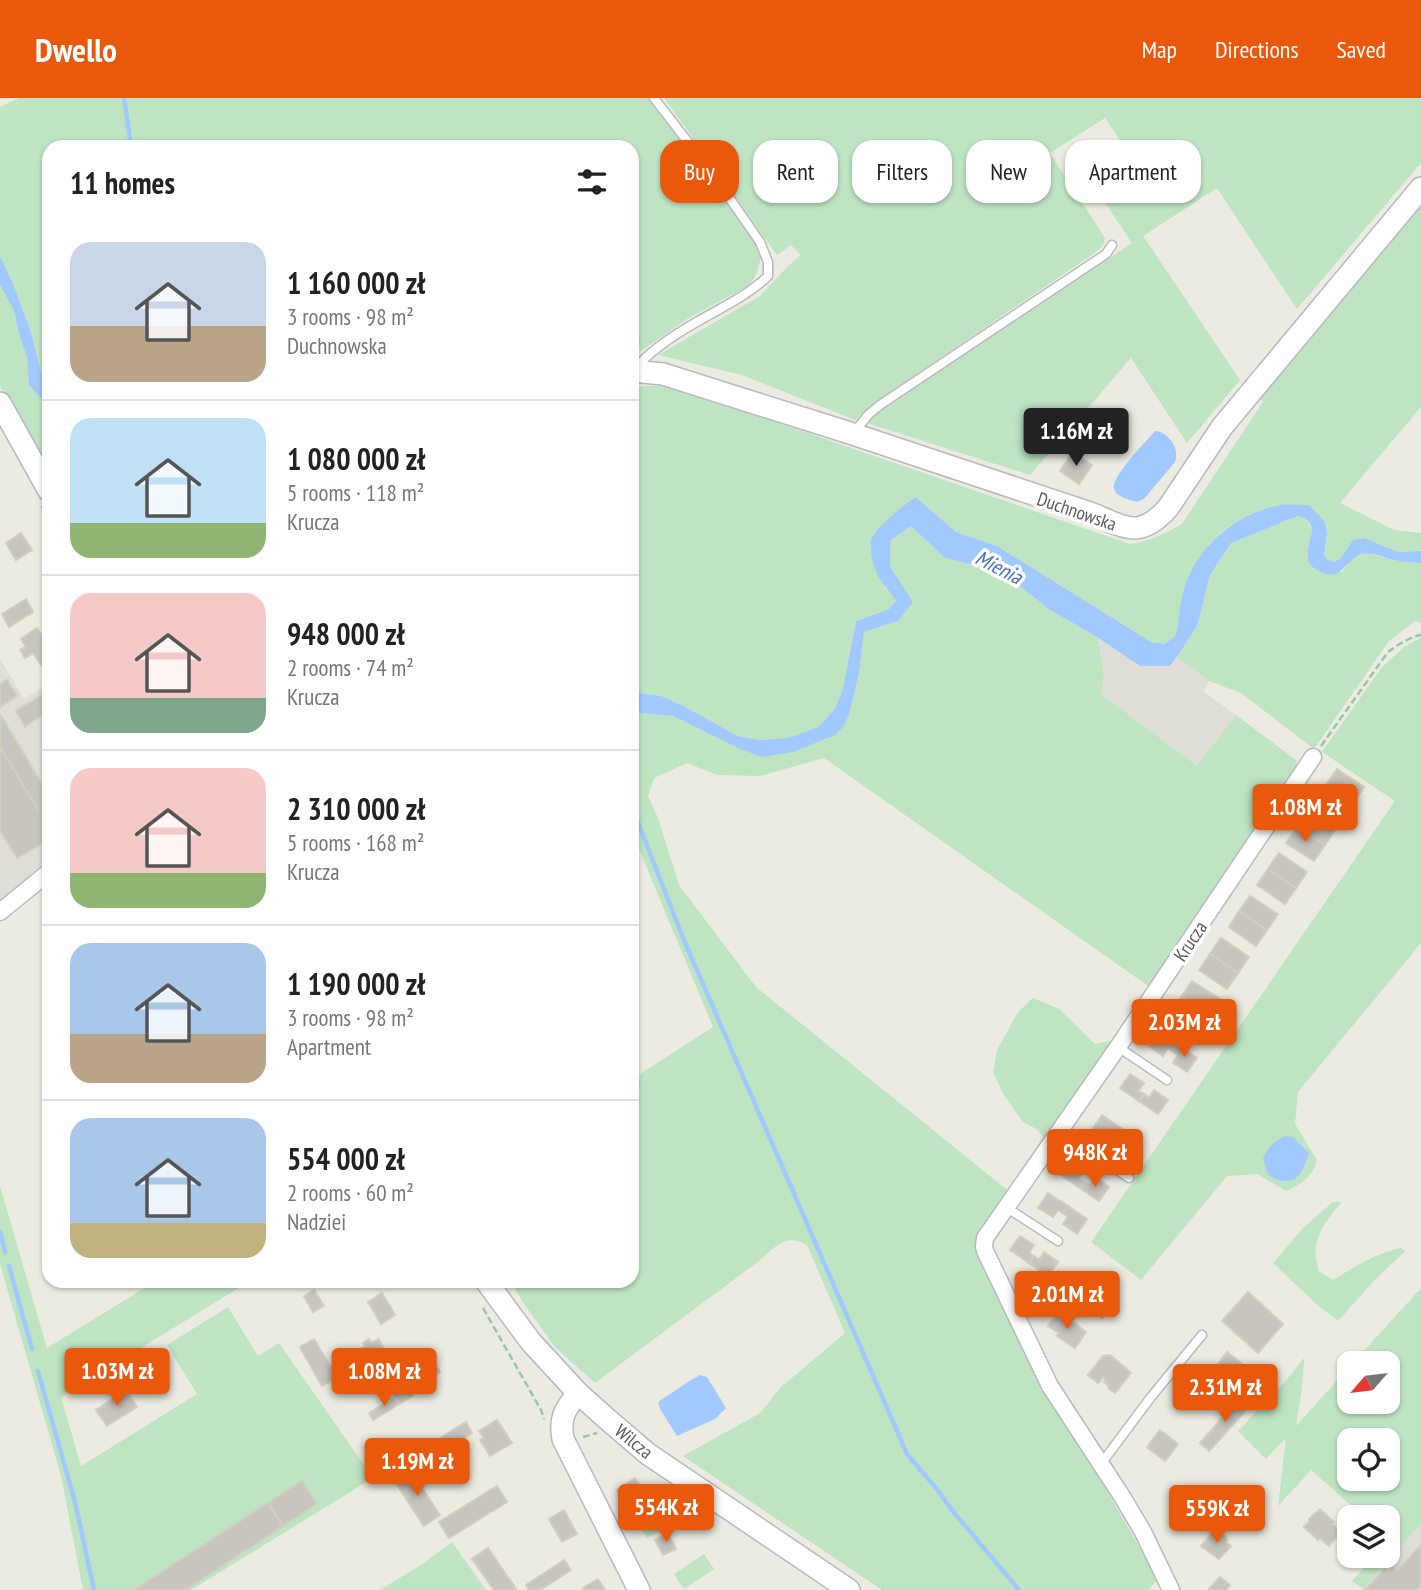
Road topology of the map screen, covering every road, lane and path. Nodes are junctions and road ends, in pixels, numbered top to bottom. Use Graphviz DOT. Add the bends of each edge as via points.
graph roads {
  1 [pos="654,98"];
  2 [pos="1421,188"];
  3 [pos="1112,245"];
  4 [pos="639,363"];
  5 [pos="639,372"];
  6 [pos="0,402"];
  7 [pos="853,434"];
  8 [pos="42,478"];
  9 [pos="1419,635"];
  10 [pos="1313,757"];
  11 [pos="42,878"];
  12 [pos="0,912"];
  13 [pos="1118,1047"];
  14 [pos="1167,1080"];
  15 [pos="1060,1132"];
  16 [pos="1129,1178"];
  17 [pos="1007,1208"];
  18 [pos="1058,1241"];
  19 [pos="491,1288"];
  20 [pos="481,1304"];
  21 [pos="1202,1335"];
  22 [pos="578,1393"];
  23 [pos="546,1423"];
  24 [pos="1101,1464"];
  25 [pos="639,1590"];
  26 [pos="849,1590"];
  27 [pos="1171,1590"];
  1 -- 4 [label="lane" via="760,242 768,276"];
  2 -- 7 [label="street, Duchnowska" via="1242,402 1168,508 1150,525 1122,526"];
  3 -- 7 [label="lane" via="1106,254 880,405"];
  5 -- 7 [label="street, Duchnowska" via="663,374"];
  6 -- 8 [label="street"];
  9 -- 10 [label="path" via="1388,652"];
  10 -- 13 [label="street, Krucza"];
  11 -- 12 [label="street"];
  13 -- 14 [label="lane"];
  13 -- 15 [label="street, Krucza"];
  15 -- 16 [label="lane"];
  15 -- 17 [label="street, Krucza"];
  17 -- 18 [label="lane"];
  17 -- 24 [label="street, Krucza" via="985,1238 985,1251 1051,1386"];
  19 -- 22 [label="street, Wilcza" via="531,1342"];
  20 -- 23 [label="path"];
  21 -- 24 [label="lane"];
  22 -- 25 [label="street" via="562,1420 565,1443"];
  22 -- 26 [label="street, Wilcza" via="648,1454"];
  24 -- 27 [label="street, Krucza" via="1143,1532"];
}
